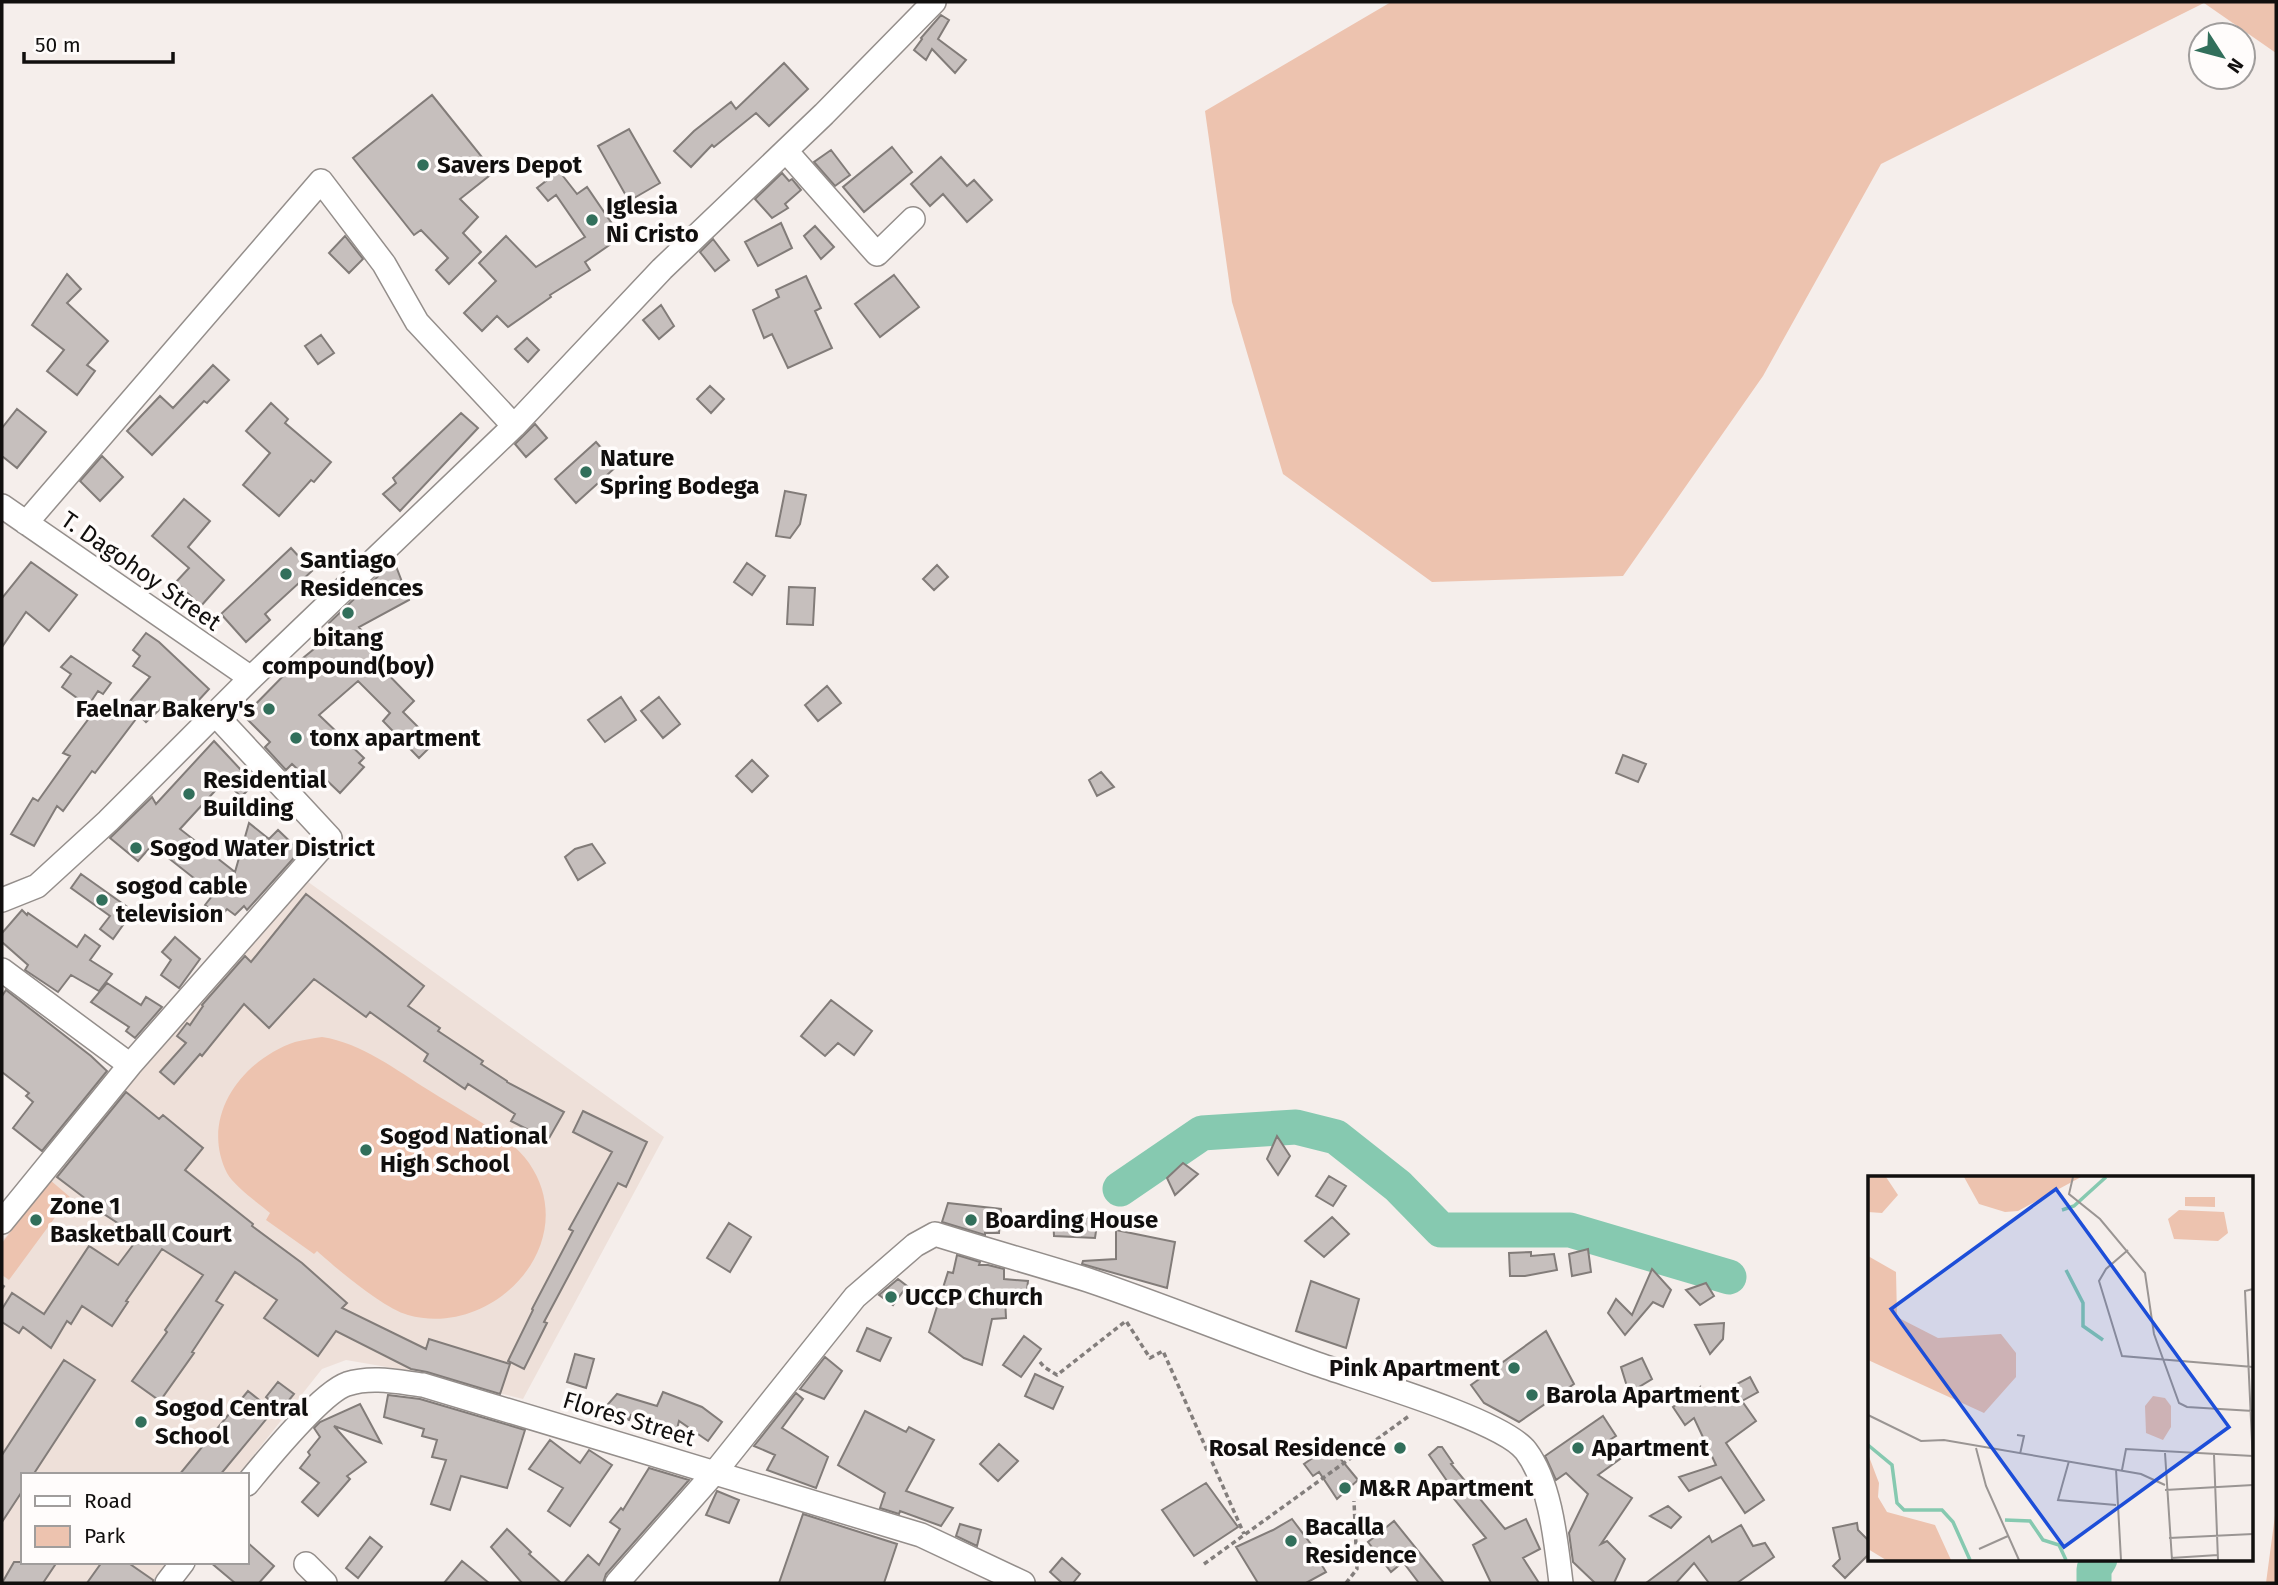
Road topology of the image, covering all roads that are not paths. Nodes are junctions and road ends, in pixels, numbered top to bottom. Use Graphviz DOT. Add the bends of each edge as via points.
graph roads {
  1 [pos="934,2"];
  2 [pos="786,151"];
  3 [pos="913,219"];
  4 [pos="514,426"];
  5 [pos="2,506"];
  6 [pos="26,523"];
  7 [pos="251,678"];
  8 [pos="215,714"];
  9 [pos="2,900"];
  10 [pos="2,970"];
  11 [pos="130,1065"];
  12 [pos="2,1222"];
  13 [pos="715,1472"];
  14 [pos="248,1483"];
  15 [pos="181,1564"];
  16 [pos="306,1564"];
  17 [pos="167,1583"];
  18 [pos="325,1583"];
  19 [pos="617,1583"];
  20 [pos="1023,1583"];
  21 [pos="1561,1583"];
  1 -- 2 [label="street"];
  2 -- 3 [label="street" via="877,254"];
  2 -- 4 [label="street" via="662,269"];
  4 -- 6 [label="street" via="417,321 384,264 321,181"];
  4 -- 7 [label="street"];
  5 -- 6 [label="street, T. Dagohoy Street"];
  6 -- 7 [label="street, T. Dagohoy Street"];
  7 -- 8 [label="street"];
  8 -- 9 [label="street" via="37,886"];
  8 -- 11 [label="street" via="330,838"];
  10 -- 11 [label="street"];
  11 -- 12 [label="street"];
  13 -- 14 [label="street, Flores Street" via="423,1385 380,1379 345,1385 312,1410"];
  13 -- 19 [label="street"];
  13 -- 20 [label="street, Flores Street" via="921,1535"];
  13 -- 21 [label="street" via="855,1297 915,1245 935,1234 1086,1280 1508,1435 1526,1450 1539,1475 1555,1529"];
  15 -- 17 [label="street"];
  16 -- 18 [label="street"];
}
